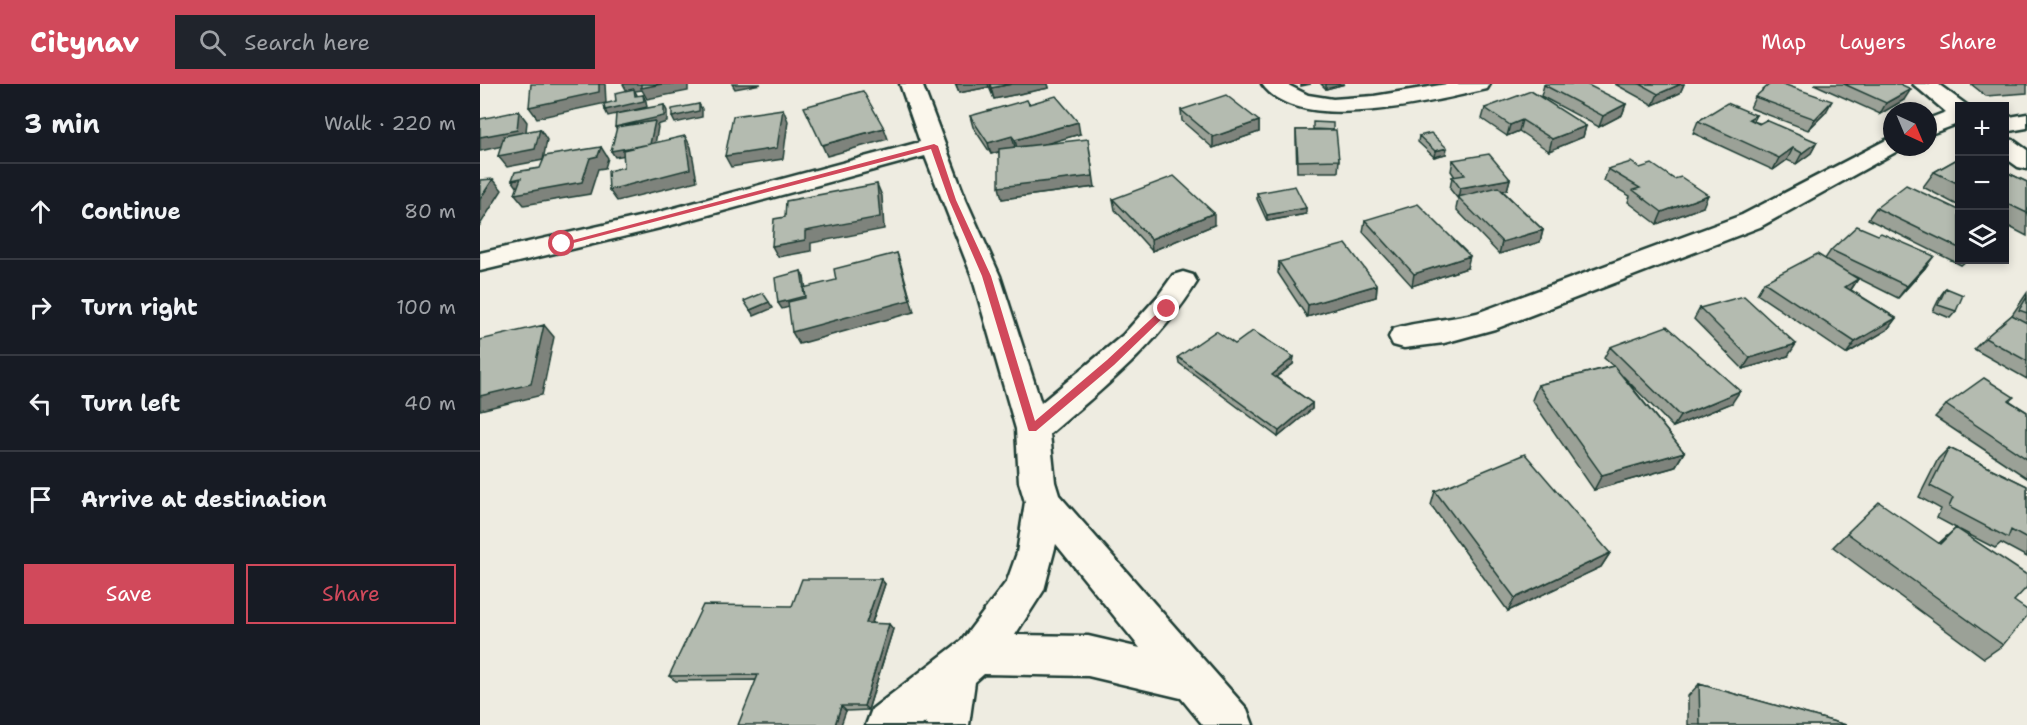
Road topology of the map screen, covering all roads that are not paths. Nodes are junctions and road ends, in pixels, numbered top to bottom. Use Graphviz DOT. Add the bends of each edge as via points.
graph roads {
  1 [pos="911,84"];
  2 [pos="1273,84"];
  3 [pos="1479,84"];
  4 [pos="1924,84"];
  5 [pos="1955,109"];
  6 [pos="1955,114"];
  7 [pos="2027,121"];
  8 [pos="1937,123"];
  9 [pos="2009,124"];
  10 [pos="934,146"];
  11 [pos="1883,149"];
  12 [pos="2009,149"];
  13 [pos="2027,162"];
  14 [pos="480,262"];
  15 [pos="1183,282"];
  16 [pos="1404,337"];
  17 [pos="1033,429"];
  18 [pos="1043,502"];
  19 [pos="966,663"];
  20 [pos="1194,681"];
  21 [pos="888,725"];
  22 [pos="947,725"];
  23 [pos="1231,725"];
  1 -- 10 [label="street"];
  2 -- 3 [label="street" via="1282,93 1320,105"];
  4 -- 5 [label="street"];
  6 -- 8 [label="street"];
  7 -- 9 [label="street"];
  10 -- 14 [label="street" via="655,221"];
  10 -- 17 [label="street" via="986,276"];
  11 -- 16 [label="street" via="1751,220 1484,322"];
  12 -- 13 [label="street"];
  15 -- 17 [label="street" via="1167,309"];
  17 -- 18 [label="street" via="1037,482"];
  18 -- 19 [label="street" via="1036,553 1024,590"];
  18 -- 20 [label="street"];
  19 -- 20 [label="street" via="1088,656"];
  19 -- 21 [label="street"];
  19 -- 22 [label="street"];
  20 -- 23 [label="street"];
}
